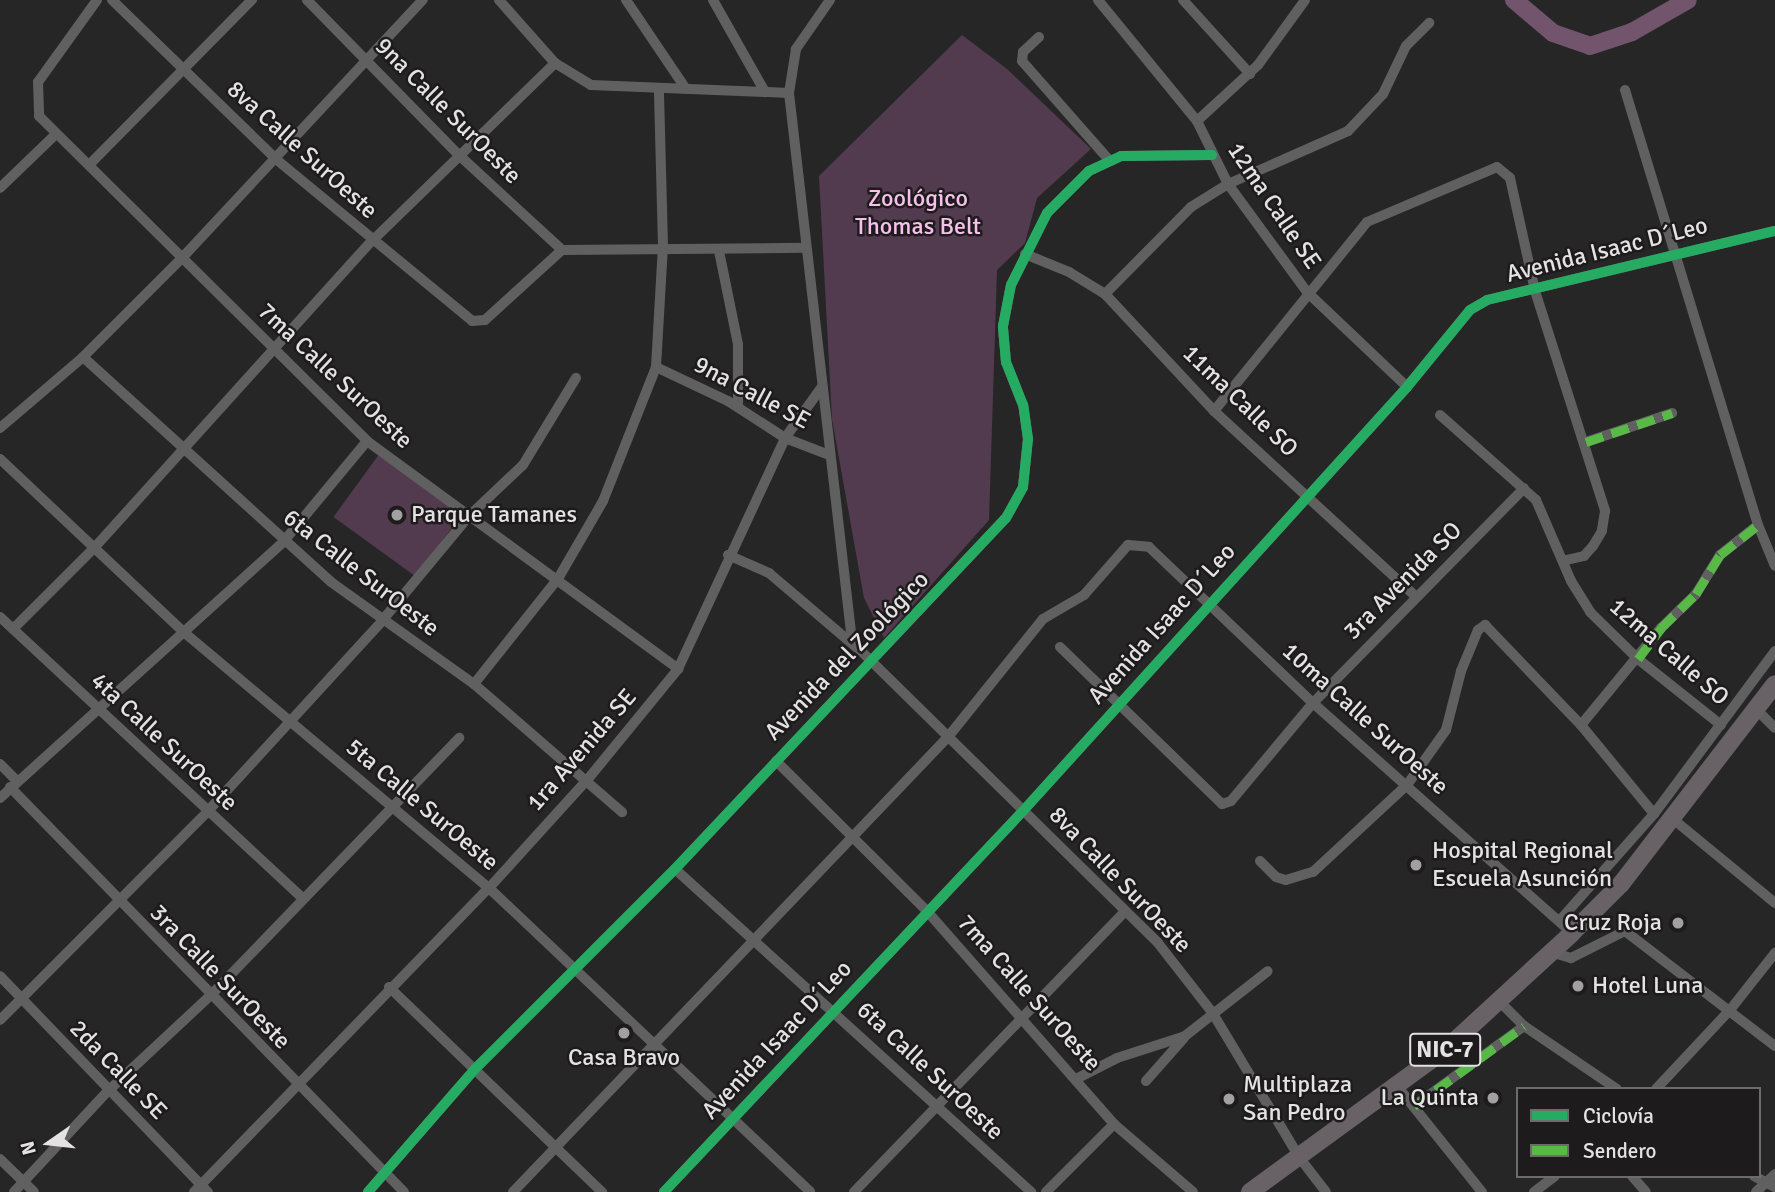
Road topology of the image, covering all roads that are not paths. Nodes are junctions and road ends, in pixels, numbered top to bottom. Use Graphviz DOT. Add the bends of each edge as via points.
graph roads {
  1 [pos="97,0"];
  2 [pos="112,0"];
  3 [pos="252,0"];
  4 [pos="307,0"];
  5 [pos="423,0"];
  6 [pos="499,0"];
  7 [pos="626,0"];
  8 [pos="713,0"];
  9 [pos="830,0"];
  10 [pos="1098,0"];
  11 [pos="1184,0"];
  12 [pos="1289,0"];
  13 [pos="1301,5"];
  14 [pos="1429,23"];
  15 [pos="1040,37"];
  16 [pos="367,62"];
  17 [pos="555,63"];
  18 [pos="184,69"];
  19 [pos="1250,74"];
  20 [pos="686,89"];
  21 [pos="659,90"];
  22 [pos="1625,90"];
  23 [pos="765,92"];
  24 [pos="789,93"];
  25 [pos="1197,121"];
  26 [pos="56,134"];
  27 [pos="1212,155"];
  28 [pos="461,157"];
  29 [pos="277,160"];
  30 [pos="1109,160"];
  31 [pos="90,164"];
  32 [pos="1228,184"];
  33 [pos="0,188"];
  34 [pos="1775,231"];
  35 [pos="371,242"];
  36 [pos="663,246"];
  37 [pos="806,248"];
  38 [pos="562,250"];
  39 [pos="719,251"];
  40 [pos="1025,254"];
  41 [pos="1676,256"];
  42 [pos="181,258"];
  43 [pos="1535,291"];
  44 [pos="1307,292"];
  45 [pos="1105,293"];
  46 [pos="271,348"];
  47 [pos="83,357"];
  48 [pos="656,368"];
  49 [pos="576,378"];
  50 [pos="1407,387"];
  51 [pos="821,388"];
  52 [pos="738,406"];
  53 [pos="1214,411"];
  54 [pos="1672,413"];
  55 [pos="1440,415"];
  56 [pos="0,428"];
  57 [pos="785,438"];
  58 [pos="367,441"];
  59 [pos="1586,442"];
  60 [pos="181,448"];
  61 [pos="829,455"];
  62 [pos="0,459"];
  63 [pos="1524,488"];
  64 [pos="1307,495"];
  65 [pos="469,516"];
  66 [pos="1758,525"];
  67 [pos="284,541"];
  68 [pos="95,547"];
  69 [pos="728,555"];
  70 [pos="1563,561"];
  71 [pos="1775,566"];
  72 [pos="559,578"];
  73 [pos="1415,596"];
  74 [pos="1208,603"];
  75 [pos="0,617"];
  76 [pos="381,622"];
  77 [pos="13,629"];
  78 [pos="186,634"];
  79 [pos="1060,647"];
  80 [pos="859,649"];
  81 [pos="1775,651"];
  82 [pos="1638,659"];
  83 [pos="872,661"];
  84 [pos="678,669"];
  85 [pos="474,684"];
  86 [pos="1775,684"];
  87 [pos="1312,703"];
  88 [pos="1117,706"];
  89 [pos="1757,710"];
  90 [pos="97,711"];
  91 [pos="290,723"];
  92 [pos="1581,725"];
  93 [pos="1721,725"];
  94 [pos="1775,728"];
  95 [pos="948,737"];
  96 [pos="459,738"];
  97 [pos="776,761"];
  98 [pos="0,764"];
  99 [pos="588,779"];
  100 [pos="14,784"];
  101 [pos="1407,785"];
  102 [pos="0,798"];
  103 [pos="394,807"];
  104 [pos="208,811"];
  105 [pos="1023,811"];
  106 [pos="622,812"];
  107 [pos="1654,814"];
  108 [pos="1673,819"];
  109 [pos="851,839"];
  110 [pos="1260,861"];
  111 [pos="675,869"];
  112 [pos="489,888"];
  113 [pos="301,897"];
  114 [pos="1775,903"];
  115 [pos="120,904"];
  116 [pos="926,909"];
  117 [pos="1125,911"];
  118 [pos="1566,926"];
  119 [pos="754,937"];
  120 [pos="1551,953"];
  121 [pos="1775,953"];
  122 [pos="1268,971"];
  123 [pos="573,972"];
  124 [pos="0,976"];
  125 [pos="389,987"];
  126 [pos="209,996"];
  127 [pos="22,999"];
  128 [pos="1500,1002"];
  129 [pos="834,1010"];
  130 [pos="1730,1010"];
  131 [pos="1212,1012"];
  132 [pos="1020,1015"];
  133 [pos="0,1020"];
  134 [pos="1524,1026"];
  135 [pos="1185,1036"];
  136 [pos="655,1046"];
  137 [pos="1775,1046"];
  138 [pos="475,1069"];
  139 [pos="1077,1078"];
  140 [pos="1146,1081"];
  141 [pos="297,1086"];
  142 [pos="1397,1086"];
  143 [pos="1614,1087"];
  144 [pos="1659,1087"];
  145 [pos="108,1091"];
  146 [pos="936,1104"];
  147 [pos="1414,1106"];
  148 [pos="731,1120"];
  149 [pos="1114,1124"];
  150 [pos="556,1147"];
  151 [pos="1299,1157"];
  152 [pos="0,1159"];
  153 [pos="387,1174"];
  154 [pos="1775,1174"];
  155 [pos="1552,1178"];
  156 [pos="1634,1178"];
  157 [pos="24,1182"];
  158 [pos="1771,1186"];
  159 [pos="201,1190"];
  160 [pos="14,1192"];
  161 [pos="34,1192"];
  162 [pos="368,1192"];
  163 [pos="404,1192"];
  164 [pos="513,1192"];
  165 [pos="602,1192"];
  166 [pos="664,1192"];
  167 [pos="810,1192"];
  168 [pos="854,1192"];
  169 [pos="1031,1192"];
  170 [pos="1046,1192"];
  171 [pos="1193,1192"];
  172 [pos="1250,1192"];
  173 [pos="1326,1192"];
  174 [pos="1482,1192"];
  175 [pos="1534,1192"];
  176 [pos="1646,1192"];
  177 [pos="1756,1192"];
  1 -- 26 [label="street, 7ma Calle SurOeste" via="38,82 39,116"];
  2 -- 18 [label="street, 8va Calle SurOeste"];
  3 -- 18 [label="street"];
  4 -- 16 [label="street, 9na Calle SurOeste"];
  5 -- 16 [label="street"];
  6 -- 17 [label="street"];
  7 -- 20 [label="street"];
  8 -- 23 [label="street"];
  9 -- 24 [label="street" via="796,49"];
  10 -- 25 [label="street, 12ma Calle SE"];
  11 -- 19 [label="street"];
  12 -- 13 [label="street"];
  13 -- 19 [label="street"];
  14 -- 32 [label="street" via="1406,46 1383,94 1348,131"];
  15 -- 30 [label="street" via="1023,52 1022,61"];
  16 -- 28 [label="street, 9na Calle SurOeste"];
  16 -- 29 [label="street"];
  17 -- 21 [label="street" via="592,85"];
  17 -- 28 [label="street"];
  18 -- 29 [label="street, 8va Calle SurOeste"];
  18 -- 31 [label="street"];
  19 -- 25 [label="street"];
  20 -- 21 [label="street"];
  20 -- 23 [label="street"];
  21 -- 36 [label="street"];
  22 -- 41 [label="street"];
  23 -- 24 [label="street"];
  24 -- 37 [label="street"];
  25 -- 27 [label="street, 12ma Calle SE"];
  26 -- 31 [label="street, 7ma Calle SurOeste"];
  26 -- 33 [label="street"];
  27 -- 30 [label="street, Avenida del Zoológico" via="1139,153"];
  27 -- 32 [label="street, 12ma Calle SE"];
  28 -- 35 [label="street"];
  28 -- 38 [label="street, 9na Calle SurOeste"];
  29 -- 35 [label="street, 8va Calle SurOeste"];
  29 -- 42 [label="street"];
  30 -- 40 [label="street, Avenida del Zoológico" via="1089,171 1047,213"];
  31 -- 42 [label="street, 7ma Calle SurOeste"];
  32 -- 44 [label="street, 12ma Calle SE"];
  32 -- 45 [label="street" via="1191,207"];
  34 -- 41 [label="street, Avenida Isaac D´Leo"];
  35 -- 38 [label="street, 8va Calle SurOeste" via="472,321 485,320"];
  35 -- 46 [label="street"];
  36 -- 38 [label="street"];
  36 -- 39 [label="street"];
  36 -- 48 [label="street"];
  37 -- 39 [label="street"];
  37 -- 51 [label="street"];
  39 -- 52 [label="street" via="738,344"];
  40 -- 45 [label="street, 11ma Calle SO"];
  40 -- 83 [label="street, Avenida del Zoológico" via="1008,294 1003,326 1006,362 1023,405 1028,439 1023,487 1006,518"];
  41 -- 43 [label="street, Avenida Isaac D´Leo"];
  41 -- 66 [label="street"];
  42 -- 46 [label="street, 7ma Calle SurOeste"];
  42 -- 47 [label="street"];
  43 -- 44 [label="street" via="1510,178 1504,170 1490,166 1367,222"];
  43 -- 50 [label="street, Avenida Isaac D´Leo" via="1477,304"];
  43 -- 59 [label="street"];
  44 -- 50 [label="street, 12ma Calle SE"];
  44 -- 53 [label="street"];
  45 -- 53 [label="street, 11ma Calle SO"];
  46 -- 58 [label="street, 7ma Calle SurOeste"];
  46 -- 60 [label="street"];
  47 -- 56 [label="street"];
  47 -- 60 [label="street, 6ta Calle SurOeste"];
  48 -- 52 [label="street, 9na Calle SE"];
  48 -- 72 [label="street" via="603,501"];
  49 -- 65 [label="street" via="532,455"];
  50 -- 64 [label="street, Avenida Isaac D´Leo"];
  51 -- 57 [label="street, 1ra Avenida SE"];
  51 -- 61 [label="street"];
  52 -- 57 [label="street, 9na Calle SE"];
  53 -- 64 [label="street, 11ma Calle SO"];
  54 -- 59 [label="street"];
  55 -- 63 [label="street, 12ma Calle SO"];
  57 -- 61 [label="street, 9na Calle SE"];
  57 -- 69 [label="street, 1ra Avenida SE"];
  58 -- 65 [label="street, 7ma Calle SurOeste"];
  58 -- 67 [label="street"];
  59 -- 70 [label="street" via="1605,511 1602,531 1584,556"];
  60 -- 67 [label="street, 6ta Calle SurOeste"];
  60 -- 68 [label="street"];
  61 -- 80 [label="street" via="847,611"];
  62 -- 68 [label="street, 5ta Calle SurOeste"];
  63 -- 70 [label="street, 12ma Calle SO" via="1541,509"];
  63 -- 73 [label="street, 3ra Avenida SO"];
  64 -- 73 [label="street, 11ma Calle SO"];
  64 -- 74 [label="street, Avenida Isaac D´Leo"];
  65 -- 72 [label="street, 7ma Calle SurOeste"];
  65 -- 76 [label="street"];
  66 -- 71 [label="street"];
  66 -- 82 [label="street" via="1720,555 1696,594"];
  67 -- 76 [label="street, 6ta Calle SurOeste"];
  67 -- 78 [label="street"];
  68 -- 77 [label="street"];
  68 -- 78 [label="street, 5ta Calle SurOeste"];
  69 -- 80 [label="street, 8va Calle SurOeste" via="769,573"];
  69 -- 84 [label="street, 1ra Avenida SE"];
  70 -- 82 [label="street, 12ma Calle SO" via="1591,612"];
  72 -- 84 [label="street, 7ma Calle SurOeste"];
  72 -- 85 [label="street"];
  73 -- 87 [label="street, 3ra Avenida SO"];
  74 -- 87 [label="street, 10ma Calle SurOeste"];
  74 -- 88 [label="street, Avenida Isaac D´Leo"];
  74 -- 95 [label="street, 10ma Calle SurOeste" via="1149,547 1128,545 1084,595 1043,619"];
  75 -- 77 [label="street, 4ta Calle SurOeste"];
  76 -- 85 [label="street, 6ta Calle SurOeste"];
  76 -- 91 [label="street"];
  77 -- 90 [label="street, 4ta Calle SurOeste"];
  78 -- 90 [label="street"];
  78 -- 91 [label="street, 5ta Calle SurOeste"];
  79 -- 88 [label="street"];
  80 -- 83 [label="street, 8va Calle SurOeste"];
  81 -- 93 [label="street"];
  82 -- 92 [label="street"];
  82 -- 93 [label="street, 12ma Calle SO"];
  83 -- 95 [label="street, 8va Calle SurOeste"];
  83 -- 97 [label="street, Avenida del Zoológico"];
  84 -- 99 [label="street, 1ra Avenida SE"];
  85 -- 99 [label="street, 6ta Calle SurOeste"];
  86 -- 89 [label="highway, NIC-7"];
  87 -- 88 [label="street, 3ra Avenida SO" via="1231,801 1222,804"];
  87 -- 101 [label="street, 10ma Calle SurOeste"];
  88 -- 105 [label="street, Avenida Isaac D´Leo"];
  89 -- 94 [label="street"];
  89 -- 108 [label="highway, NIC-7"];
  90 -- 100 [label="street"];
  90 -- 104 [label="street, 4ta Calle SurOeste"];
  91 -- 103 [label="street, 5ta Calle SurOeste"];
  91 -- 104 [label="street"];
  92 -- 101 [label="street" via="1483,626 1461,671 1446,730"];
  92 -- 107 [label="street"];
  93 -- 107 [label="street"];
  95 -- 105 [label="street, 8va Calle SurOeste"];
  95 -- 109 [label="street"];
  96 -- 103 [label="street"];
  97 -- 109 [label="street, 7ma Calle SurOeste"];
  97 -- 111 [label="street, Avenida del Zoológico"];
  98 -- 100 [label="street, 3ra Calle SurOeste"];
  99 -- 106 [label="street, 6ta Calle SurOeste"];
  99 -- 112 [label="street, 1ra Avenida SE"];
  100 -- 102 [label="street"];
  100 -- 115 [label="street, 3ra Calle SurOeste"];
  101 -- 110 [label="street" via="1314,872 1286,880"];
  101 -- 118 [label="street, 10ma Calle SurOeste"];
  103 -- 112 [label="street, 5ta Calle SurOeste"];
  103 -- 113 [label="street"];
  104 -- 113 [label="street, 4ta Calle SurOeste"];
  104 -- 115 [label="street"];
  105 -- 116 [label="street, Avenida Isaac D´Leo"];
  105 -- 117 [label="street, 8va Calle SurOeste"];
  107 -- 118 [label="street"];
  108 -- 114 [label="street"];
  108 -- 118 [label="highway, NIC-7" via="1621,884"];
  109 -- 116 [label="street, 7ma Calle SurOeste"];
  109 -- 119 [label="street"];
  111 -- 119 [label="street, 6ta Calle SurOeste"];
  111 -- 123 [label="street, Avenida del Zoológico"];
  112 -- 123 [label="street, 5ta Calle SurOeste"];
  112 -- 125 [label="street, 1ra Avenida SE"];
  113 -- 126 [label="street"];
  115 -- 126 [label="street, 3ra Calle SurOeste"];
  115 -- 127 [label="street"];
  116 -- 129 [label="street, Avenida Isaac D´Leo"];
  116 -- 132 [label="street, 7ma Calle SurOeste"];
  117 -- 131 [label="street, 8va Calle SurOeste" via="1158,943"];
  117 -- 132 [label="street"];
  118 -- 120 [label="highway, NIC-7"];
  119 -- 129 [label="street, 6ta Calle SurOeste"];
  119 -- 136 [label="street"];
  120 -- 128 [label="highway, NIC-7"];
  120 -- 130 [label="street" via="1571,958 1625,931"];
  121 -- 130 [label="street"];
  122 -- 131 [label="street"];
  123 -- 136 [label="street, 5ta Calle SurOeste"];
  123 -- 138 [label="street, Avenida del Zoológico"];
  124 -- 127 [label="street, 2da Calle SE"];
  125 -- 138 [label="street"];
  125 -- 141 [label="street, 1ra Avenida SE"];
  126 -- 141 [label="street, 3ra Calle SurOeste"];
  126 -- 145 [label="street"];
  127 -- 133 [label="street"];
  127 -- 145 [label="street, 2da Calle SE"];
  128 -- 134 [label="street"];
  128 -- 142 [label="highway, NIC-7"];
  129 -- 146 [label="street, 6ta Calle SurOeste"];
  129 -- 148 [label="street, Avenida Isaac D´Leo"];
  130 -- 137 [label="street"];
  130 -- 144 [label="street"];
  131 -- 135 [label="street"];
  131 -- 151 [label="street, 8va Calle SurOeste"];
  132 -- 139 [label="street, 7ma Calle SurOeste"];
  132 -- 146 [label="street"];
  134 -- 143 [label="street"];
  134 -- 147 [label="street"];
  135 -- 139 [label="street" via="1116,1058"];
  135 -- 140 [label="street"];
  136 -- 148 [label="street, 5ta Calle SurOeste"];
  136 -- 150 [label="street"];
  138 -- 150 [label="street"];
  138 -- 153 [label="street, Avenida del Zoológico"];
  139 -- 149 [label="street, 7ma Calle SurOeste"];
  141 -- 153 [label="street, 3ra Calle SurOeste"];
  141 -- 159 [label="street, 1ra Avenida SE"];
  142 -- 147 [label="street"];
  142 -- 151 [label="highway, NIC-7"];
  145 -- 157 [label="street"];
  145 -- 159 [label="street, 2da Calle SE"];
  146 -- 168 [label="street"];
  146 -- 169 [label="street, 6ta Calle SurOeste"];
  147 -- 174 [label="street"];
  148 -- 166 [label="street, Avenida Isaac D´Leo"];
  148 -- 167 [label="street, 5ta Calle SurOeste"];
  149 -- 170 [label="street"];
  149 -- 171 [label="street, 7ma Calle SurOeste"];
  150 -- 164 [label="street"];
  150 -- 165 [label="street"];
  151 -- 172 [label="highway, NIC-7"];
  151 -- 173 [label="street, 8va Calle SurOeste"];
  152 -- 157 [label="street"];
  153 -- 162 [label="street, Avenida del Zoológico"];
  153 -- 163 [label="street, 3ra Calle SurOeste"];
  154 -- 158 [label="street"];
  155 -- 175 [label="street"];
  156 -- 176 [label="street"];
  157 -- 160 [label="street"];
  157 -- 161 [label="street"];
  158 -- 177 [label="street"];
}
